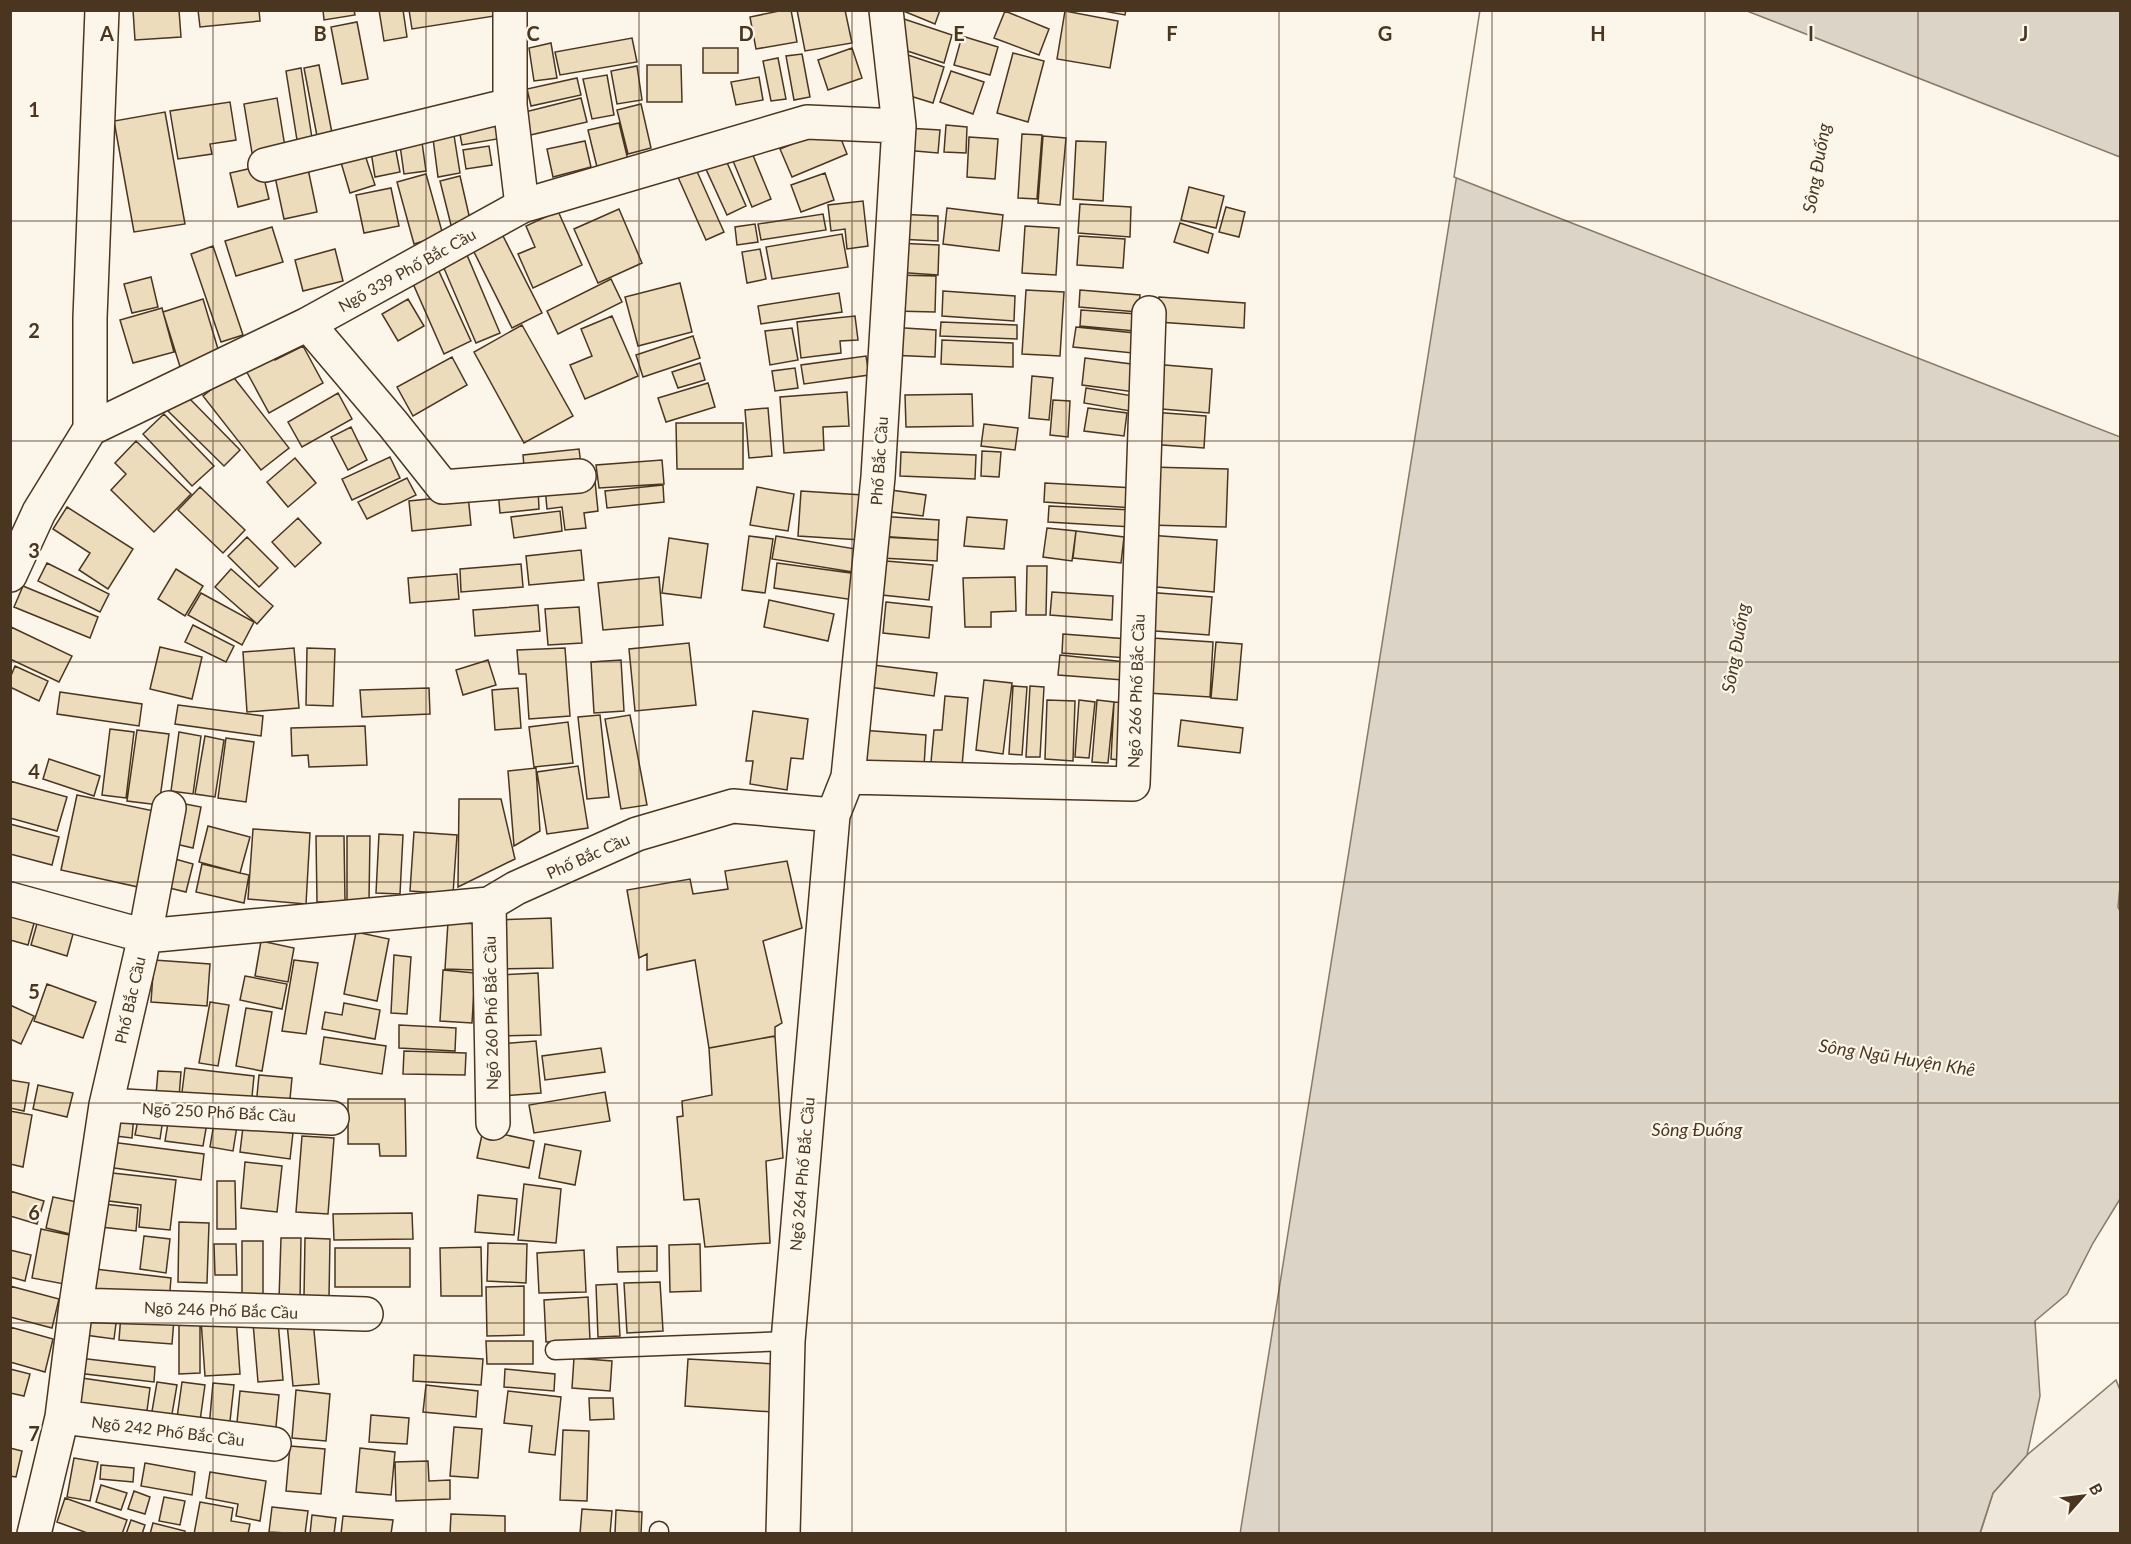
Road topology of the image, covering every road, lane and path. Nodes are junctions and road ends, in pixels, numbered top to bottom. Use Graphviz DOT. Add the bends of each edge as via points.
graph roads {
  1 [pos="102,10"];
  2 [pos="510,10"];
  3 [pos="886,10"];
  4 [pos="510,105"];
  5 [pos="899,126"];
  6 [pos="265,165"];
  7 [pos="522,206"];
  8 [pos="1149,313"];
  9 [pos="308,324"];
  10 [pos="90,429"];
  11 [pos="579,476"];
  12 [pos="10,575"];
  13 [pos="849,777"];
  14 [pos="169,808"];
  15 [pos="833,815"];
  16 [pos="10,899"];
  17 [pos="489,904"];
  18 [pos="145,936"];
  19 [pos="106,1105"];
  20 [pos="332,1118"];
  21 [pos="493,1123"];
  22 [pos="76,1305"];
  23 [pos="366,1314"];
  24 [pos="788,1341"];
  25 [pos="555,1350"];
  26 [pos="62,1417"];
  27 [pos="274,1444"];
  28 [pos="34,1533"];
  29 [pos="783,1533"];
  1 -- 10 [label="street" via="90,318"];
  2 -- 4 [label="street"];
  3 -- 5 [label="street, Phố Bắc Cầu"];
  4 -- 6 [label="street"];
  4 -- 7 [label="street"];
  5 -- 7 [label="street, Ngõ 339 Phố Bắc Cầu" via="807,122"];
  5 -- 13 [label="street, Phố Bắc Cầu" via="878,477"];
  7 -- 9 [label="street, Ngõ 339 Phố Bắc Cầu"];
  8 -- 13 [label="street, Ngõ 266 Phố Bắc Cầu" via="1133,784"];
  9 -- 10 [label="street, Ngõ 339 Phố Bắc Cầu"];
  9 -- 11 [label="street" via="443,487"];
  10 -- 12 [label="street" via="39,512"];
  13 -- 15 [label="street, Phố Bắc Cầu"];
  14 -- 18 [label="street"];
  15 -- 17 [label="street, Phố Bắc Cầu" via="733,806 637,834"];
  15 -- 24 [label="street, Ngõ 264 Phố Bắc Cầu"];
  16 -- 18 [label="street"];
  17 -- 18 [label="street, Phố Bắc Cầu"];
  17 -- 21 [label="street, Ngõ 260 Phố Bắc Cầu"];
  18 -- 19 [label="street, Phố Bắc Cầu"];
  19 -- 20 [label="street, Ngõ 250 Phố Bắc Cầu"];
  19 -- 22 [label="street, Phố Bắc Cầu"];
  22 -- 23 [label="street, Ngõ 246 Phố Bắc Cầu"];
  22 -- 26 [label="street, Phố Bắc Cầu"];
  24 -- 25 [label="lane"];
  24 -- 29 [label="street, Ngõ 264 Phố Bắc Cầu"];
  26 -- 27 [label="street, Ngõ 242 Phố Bắc Cầu"];
  26 -- 28 [label="street, Phố Bắc Cầu"];
}
